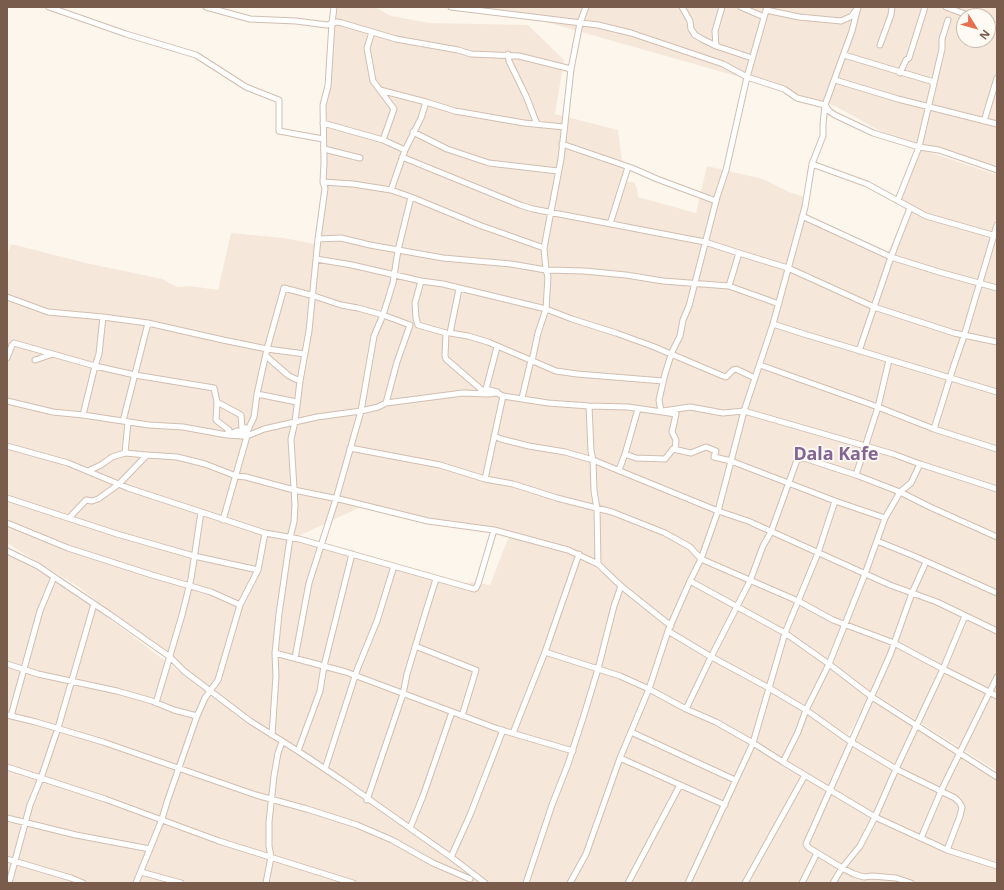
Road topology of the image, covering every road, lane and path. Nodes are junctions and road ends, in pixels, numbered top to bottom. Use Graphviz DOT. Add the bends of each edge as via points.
graph roads {
  1 [pos="49,7"];
  2 [pos="206,7"];
  3 [pos="334,7"];
  4 [pos="451,7"];
  5 [pos="586,7"];
  6 [pos="682,7"];
  7 [pos="722,7"];
  8 [pos="741,7"];
  9 [pos="858,7"];
  10 [pos="892,7"];
  11 [pos="925,7"];
  12 [pos="946,7"];
  13 [pos="767,8"];
  14 [pos="956,11"];
  15 [pos="764,17"];
  16 [pos="948,20"];
  17 [pos="332,23"];
  18 [pos="580,23"];
  19 [pos="372,32"];
  20 [pos="880,45"];
  21 [pos="716,46"];
  22 [pos="508,54"];
  23 [pos="844,55"];
  24 [pos="752,58"];
  25 [pos="571,68"];
  26 [pos="900,73"];
  27 [pos="747,77"];
  28 [pos="997,78"];
  29 [pos="835,80"];
  30 [pos="934,82"];
  31 [pos="380,90"];
  32 [pos="426,102"];
  33 [pos="825,106"];
  34 [pos="929,106"];
  35 [pos="984,121"];
  36 [pos="323,123"];
  37 [pos="537,124"];
  38 [pos="997,124"];
  39 [pos="564,127"];
  40 [pos="413,132"];
  41 [pos="323,139"];
  42 [pos="383,140"];
  43 [pos="562,144"];
  44 [pos="919,147"];
  45 [pos="324,149"];
  46 [pos="405,150"];
  47 [pos="402,157"];
  48 [pos="360,158"];
  49 [pos="812,164"];
  50 [pos="628,167"];
  51 [pos="997,170"];
  52 [pos="558,171"];
  53 [pos="323,182"];
  54 [pos="391,190"];
  55 [pos="411,197"];
  56 [pos="898,200"];
  57 [pos="716,201"];
  58 [pos="910,208"];
  59 [pos="551,213"];
  60 [pos="802,216"];
  61 [pos="610,224"];
  62 [pos="997,225"];
  63 [pos="995,236"];
  64 [pos="318,240"];
  65 [pos="705,242"];
  66 [pos="544,248"];
  67 [pos="398,250"];
  68 [pos="739,253"];
  69 [pos="891,257"];
  70 [pos="316,259"];
  71 [pos="788,268"];
  72 [pos="546,270"];
  73 [pos="395,274"];
  74 [pos="421,281"];
  75 [pos="980,282"];
  76 [pos="694,284"];
  77 [pos="729,286"];
  78 [pos="459,288"];
  79 [pos="997,288"];
  80 [pos="313,296"];
  81 [pos="7,297"];
  82 [pos="779,304"];
  83 [pos="874,307"];
  84 [pos="546,309"];
  85 [pos="383,315"];
  86 [pos="103,317"];
  87 [pos="148,323"];
  88 [pos="773,324"];
  89 [pos="418,325"];
  90 [pos="450,333"];
  91 [pos="964,336"];
  92 [pos="997,342"];
  93 [pos="497,347"];
  94 [pos="267,349"];
  95 [pos="859,351"];
  96 [pos="53,354"];
  97 [pos="305,354"];
  98 [pos="671,355"];
  99 [pos="266,356"];
  100 [pos="7,358"];
  101 [pos="35,360"];
  102 [pos="889,360"];
  103 [pos="532,361"];
  104 [pos="760,365"];
  105 [pos="95,366"];
  106 [pos="135,375"];
  107 [pos="755,378"];
  108 [pos="949,378"];
  109 [pos="300,381"];
  110 [pos="663,381"];
  111 [pos="486,389"];
  112 [pos="997,392"];
  113 [pos="497,393"];
  114 [pos="257,394"];
  115 [pos="503,396"];
  116 [pos="522,398"];
  117 [pos="7,401"];
  118 [pos="217,402"];
  119 [pos="297,402"];
  120 [pos="386,403"];
  121 [pos="589,406"];
  122 [pos="878,407"];
  123 [pos="638,409"];
  124 [pos="361,411"];
  125 [pos="660,411"];
  126 [pos="744,411"];
  127 [pos="83,415"];
  128 [pos="126,421"];
  129 [pos="295,422"];
  130 [pos="250,427"];
  131 [pos="934,429"];
  132 [pos="227,435"];
  133 [pos="247,436"];
  134 [pos="494,436"];
  135 [pos="7,446"];
  136 [pos="865,446"];
  137 [pos="350,448"];
  138 [pos="675,449"];
  139 [pos="997,449"];
  140 [pos="125,453"];
  141 [pos="625,454"];
  142 [pos="147,455"];
  143 [pos="593,460"];
  144 [pos="731,461"];
  145 [pos="920,464"];
  146 [pos="620,470"];
  147 [pos="88,471"];
  148 [pos="856,475"];
  149 [pos="236,476"];
  150 [pos="485,478"];
  151 [pos="789,482"];
  152 [pos="119,484"];
  153 [pos="997,489"];
  154 [pos="294,490"];
  155 [pos="900,492"];
  156 [pos="7,498"];
  157 [pos="336,499"];
  158 [pos="835,501"];
  159 [pos="597,508"];
  160 [pos="718,511"];
  161 [pos="201,512"];
  162 [pos="69,518"];
  163 [pos="885,518"];
  164 [pos="223,520"];
  165 [pos="7,523"];
  166 [pos="494,530"];
  167 [pos="771,532"];
  168 [pos="265,533"];
  169 [pos="997,537"];
  170 [pos="290,538"];
  171 [pos="877,541"];
  172 [pos="322,546"];
  173 [pos="7,551"];
  174 [pos="818,553"];
  175 [pos="352,554"];
  176 [pos="579,554"];
  177 [pos="194,556"];
  178 [pos="701,558"];
  179 [pos="926,562"];
  180 [pos="598,564"];
  181 [pos="394,566"];
  182 [pos="258,570"];
  183 [pos="865,574"];
  184 [pos="54,577"];
  185 [pos="436,579"];
  186 [pos="690,581"];
  187 [pos="750,581"];
  188 [pos="189,586"];
  189 [pos="621,586"];
  190 [pos="912,593"];
  191 [pos="997,594"];
  192 [pos="798,602"];
  193 [pos="94,604"];
  194 [pos="240,605"];
  195 [pos="737,606"];
  196 [pos="965,616"];
  197 [pos="846,624"];
  198 [pos="670,628"];
  199 [pos="997,631"];
  200 [pos="785,633"];
  201 [pos="894,643"];
  202 [pos="415,646"];
  203 [pos="545,652"];
  204 [pos="275,653"];
  205 [pos="170,657"];
  206 [pos="711,657"];
  207 [pos="295,658"];
  208 [pos="7,664"];
  209 [pos="829,664"];
  210 [pos="324,666"];
  211 [pos="23,669"];
  212 [pos="598,669"];
  213 [pos="943,670"];
  214 [pos="355,676"];
  215 [pos="997,677"];
  216 [pos="71,681"];
  217 [pos="769,688"];
  218 [pos="649,689"];
  219 [pos="211,691"];
  220 [pos="989,693"];
  221 [pos="403,694"];
  222 [pos="997,696"];
  223 [pos="872,697"];
  224 [pos="156,703"];
  225 [pos="686,709"];
  226 [pos="806,710"];
  227 [pos="452,712"];
  228 [pos="9,716"];
  229 [pos="197,716"];
  230 [pos="462,716"];
  231 [pos="916,726"];
  232 [pos="58,728"];
  233 [pos="503,730"];
  234 [pos="631,732"];
  235 [pos="514,734"];
  236 [pos="272,735"];
  237 [pos="282,742"];
  238 [pos="851,742"];
  239 [pos="753,743"];
  240 [pos="298,751"];
  241 [pos="573,751"];
  242 [pos="959,753"];
  243 [pos="620,758"];
  244 [pos="782,762"];
  245 [pos="7,767"];
  246 [pos="179,768"];
  247 [pos="325,769"];
  248 [pos="896,769"];
  249 [pos="805,776"];
  250 [pos="997,777"];
  251 [pos="42,778"];
  252 [pos="735,780"];
  253 [pos="680,785"];
  254 [pos="830,790"];
  255 [pos="941,791"];
  256 [pos="272,799"];
  257 [pos="367,800"];
  258 [pos="725,805"];
  259 [pos="875,817"];
  260 [pos="7,818"];
  261 [pos="162,819"];
  262 [pos="26,823"];
  263 [pos="410,828"];
  264 [pos="921,838"];
  265 [pos="150,849"];
  266 [pos="947,850"];
  267 [pos="817,853"];
  268 [pos="271,857"];
  269 [pos="451,857"];
  270 [pos="7,859"];
  271 [pos="15,861"];
  272 [pos="997,866"];
  273 [pos="842,868"];
  274 [pos="141,872"];
  275 [pos="470,878"];
  276 [pos="9,883"];
  277 [pos="83,883"];
  278 [pos="136,883"];
  279 [pos="181,883"];
  280 [pos="266,883"];
  281 [pos="353,883"];
  282 [pos="485,883"];
  283 [pos="526,883"];
  284 [pos="570,883"];
  285 [pos="628,883"];
  286 [pos="688,883"];
  287 [pos="745,883"];
  288 [pos="802,883"];
  289 [pos="833,883"];
  290 [pos="911,883"];
  1 -- 41 [label="street" via="196,55 246,87 279,100 279,131"];
  2 -- 17 [label="street" via="250,19 327,25"];
  3 -- 17 [label="street"];
  4 -- 18 [label="street"];
  5 -- 18 [label="street"];
  6 -- 21 [label="street" via="695,34"];
  7 -- 21 [label="street" via="715,31"];
  8 -- 15 [label="street"];
  9 -- 13 [label="street" via="852,16 841,21 799,16"];
  9 -- 23 [label="street"];
  10 -- 20 [label="street"];
  11 -- 26 [label="street" via="909,58"];
  12 -- 14 [label="street"];
  13 -- 15 [label="street"];
  15 -- 24 [label="street"];
  16 -- 30 [label="street"];
  17 -- 19 [label="street" via="342,23"];
  17 -- 36 [label="street"];
  18 -- 25 [label="street"];
  18 -- 27 [label="street" via="631,33 723,64"];
  19 -- 22 [label="street" via="471,54"];
  19 -- 31 [label="street" via="367,48 373,81"];
  21 -- 24 [label="street"];
  22 -- 25 [label="street"];
  22 -- 37 [label="street" via="508,61"];
  23 -- 26 [label="street"];
  23 -- 29 [label="street"];
  24 -- 27 [label="street"];
  25 -- 39 [label="street"];
  26 -- 30 [label="street"];
  27 -- 33 [label="street"];
  27 -- 57 [label="street" via="734,138"];
  28 -- 35 [label="street"];
  29 -- 33 [label="street"];
  29 -- 34 [label="street"];
  30 -- 34 [label="street"];
  31 -- 32 [label="street"];
  31 -- 42 [label="street" via="394,109"];
  32 -- 37 [label="street" via="455,111"];
  32 -- 40 [label="street"];
  33 -- 44 [label="street" via="835,115 862,128"];
  33 -- 49 [label="street" via="823,136"];
  34 -- 35 [label="street"];
  34 -- 44 [label="street"];
  35 -- 38 [label="street"];
  36 -- 41 [label="street"];
  36 -- 42 [label="street"];
  37 -- 39 [label="street"];
  39 -- 43 [label="street"];
  40 -- 46 [label="street"];
  40 -- 52 [label="street" via="447,149 489,163"];
  41 -- 45 [label="street"];
  42 -- 46 [label="street"];
  43 -- 50 [label="street"];
  43 -- 52 [label="street"];
  44 -- 51 [label="street" via="939,150"];
  44 -- 56 [label="street"];
  45 -- 48 [label="street"];
  45 -- 53 [label="street"];
  46 -- 47 [label="street"];
  47 -- 54 [label="street"];
  47 -- 59 [label="street" via="520,205"];
  49 -- 56 [label="street" via="867,184"];
  49 -- 60 [label="street"];
  50 -- 57 [label="street"];
  50 -- 61 [label="street"];
  52 -- 59 [label="street"];
  53 -- 54 [label="street"];
  53 -- 64 [label="street"];
  54 -- 55 [label="street"];
  55 -- 66 [label="street" via="479,226"];
  55 -- 67 [label="street"];
  56 -- 58 [label="street"];
  57 -- 65 [label="street"];
  58 -- 63 [label="street" via="939,220"];
  58 -- 69 [label="street"];
  59 -- 61 [label="street"];
  59 -- 66 [label="street"];
  60 -- 69 [label="street"];
  60 -- 71 [label="street"];
  61 -- 65 [label="street"];
  62 -- 63 [label="street"];
  63 -- 75 [label="street"];
  64 -- 67 [label="street" via="341,238"];
  64 -- 70 [label="street"];
  65 -- 68 [label="street"];
  65 -- 76 [label="street"];
  66 -- 72 [label="street"];
  67 -- 72 [label="street"];
  67 -- 73 [label="street"];
  68 -- 71 [label="street"];
  68 -- 77 [label="street"];
  69 -- 75 [label="street"];
  69 -- 83 [label="street"];
  70 -- 73 [label="street"];
  70 -- 80 [label="street"];
  71 -- 82 [label="street"];
  71 -- 83 [label="street"];
  72 -- 76 [label="street" via="584,271"];
  72 -- 84 [label="street"];
  73 -- 74 [label="street"];
  73 -- 85 [label="street"];
  74 -- 78 [label="street"];
  74 -- 89 [label="street" via="415,303"];
  75 -- 79 [label="street"];
  75 -- 91 [label="street"];
  76 -- 77 [label="street"];
  76 -- 98 [label="street" via="680,336"];
  77 -- 82 [label="street"];
  78 -- 84 [label="street"];
  78 -- 90 [label="street"];
  80 -- 85 [label="street"];
  80 -- 94 [label="street" via="284,288"];
  80 -- 97 [label="street"];
  81 -- 86 [label="street" via="48,312"];
  82 -- 88 [label="street"];
  83 -- 91 [label="street"];
  83 -- 95 [label="street"];
  84 -- 98 [label="street"];
  84 -- 103 [label="street"];
  85 -- 120 [label="street" via="410,324"];
  85 -- 124 [label="street" via="374,336"];
  86 -- 87 [label="street"];
  86 -- 105 [label="street" via="99,354"];
  87 -- 94 [label="street"];
  87 -- 106 [label="street"];
  88 -- 95 [label="street"];
  88 -- 104 [label="street"];
  89 -- 90 [label="street"];
  89 -- 111 [label="street" via="446,333 446,359 483,391"];
  90 -- 93 [label="street" via="468,336"];
  91 -- 92 [label="street"];
  91 -- 108 [label="street"];
  93 -- 103 [label="street"];
  93 -- 111 [label="street"];
  94 -- 97 [label="street"];
  94 -- 99 [label="street"];
  95 -- 102 [label="street"];
  96 -- 100 [label="street" via="14,343"];
  96 -- 101 [label="street"];
  96 -- 105 [label="street"];
  97 -- 109 [label="street"];
  98 -- 107 [label="street" via="726,377 736,369"];
  98 -- 110 [label="street"];
  99 -- 109 [label="street" via="289,376"];
  99 -- 114 [label="street"];
  102 -- 108 [label="street"];
  102 -- 122 [label="street"];
  103 -- 110 [label="street" via="556,371"];
  103 -- 116 [label="street"];
  104 -- 107 [label="street"];
  104 -- 122 [label="street"];
  105 -- 106 [label="street"];
  105 -- 127 [label="street"];
  106 -- 118 [label="street" via="214,388"];
  106 -- 128 [label="street"];
  107 -- 126 [label="street"];
  108 -- 112 [label="street"];
  108 -- 131 [label="street"];
  109 -- 119 [label="street"];
  110 -- 125 [label="street" via="659,400"];
  111 -- 113 [label="street"];
  113 -- 115 [label="street"];
  113 -- 120 [label="street" via="463,393"];
  114 -- 119 [label="street"];
  114 -- 130 [label="street"];
  115 -- 116 [label="street"];
  115 -- 134 [label="street"];
  116 -- 121 [label="street"];
  117 -- 127 [label="street" via="48,412"];
  118 -- 130 [label="street" via="241,415 242,428"];
  118 -- 132 [label="street" via="216,420 229,430"];
  119 -- 129 [label="street"];
  120 -- 124 [label="street"];
  121 -- 123 [label="street"];
  121 -- 143 [label="street"];
  122 -- 131 [label="street"];
  122 -- 136 [label="street"];
  123 -- 125 [label="street"];
  123 -- 141 [label="street"];
  124 -- 129 [label="street"];
  124 -- 137 [label="street"];
  125 -- 126 [label="street" via="690,407 723,413"];
  125 -- 138 [label="street" via="676,414 672,432 676,440"];
  126 -- 136 [label="street"];
  126 -- 144 [label="street"];
  127 -- 128 [label="street"];
  128 -- 132 [label="street"];
  128 -- 140 [label="street"];
  129 -- 133 [label="street"];
  129 -- 154 [label="street" via="291,439"];
  130 -- 132 [label="street" via="247,432 237,431"];
  131 -- 139 [label="street"];
  132 -- 133 [label="street"];
  133 -- 149 [label="street"];
  134 -- 143 [label="street"];
  134 -- 150 [label="street"];
  135 -- 147 [label="street"];
  136 -- 145 [label="street"];
  136 -- 148 [label="street"];
  137 -- 150 [label="street" via="440,465"];
  137 -- 157 [label="street"];
  138 -- 141 [label="street" via="665,459 636,458"];
  138 -- 144 [label="street" via="691,453 706,447 716,451 714,456"];
  140 -- 142 [label="street"];
  140 -- 147 [label="street" via="112,457"];
  141 -- 146 [label="street"];
  142 -- 149 [label="street" via="177,457"];
  142 -- 152 [label="street"];
  143 -- 146 [label="street"];
  143 -- 159 [label="street"];
  144 -- 151 [label="street"];
  144 -- 160 [label="street"];
  145 -- 153 [label="street"];
  145 -- 155 [label="street" via="911,483"];
  146 -- 160 [label="street"];
  147 -- 152 [label="street"];
  148 -- 151 [label="street" via="801,458 797,460"];
  148 -- 155 [label="street"];
  149 -- 154 [label="street"];
  149 -- 164 [label="street"];
  150 -- 159 [label="street"];
  151 -- 158 [label="street"];
  151 -- 167 [label="street"];
  152 -- 161 [label="street"];
  152 -- 162 [label="street" via="98,499 86,500"];
  154 -- 157 [label="street"];
  154 -- 170 [label="street" via="294,522"];
  155 -- 163 [label="street"];
  155 -- 169 [label="street"];
  156 -- 162 [label="street"];
  157 -- 166 [label="street" via="428,521"];
  157 -- 172 [label="street"];
  158 -- 163 [label="street"];
  158 -- 174 [label="street"];
  159 -- 178 [label="street" via="665,533 690,547"];
  159 -- 180 [label="street"];
  160 -- 167 [label="street"];
  160 -- 178 [label="street"];
  161 -- 164 [label="street"];
  161 -- 177 [label="street"];
  162 -- 177 [label="street"];
  163 -- 171 [label="street"];
  164 -- 168 [label="street"];
  165 -- 188 [label="street" via="68,548"];
  166 -- 176 [label="street"];
  166 -- 185 [label="street" via="476,588"];
  167 -- 174 [label="street"];
  167 -- 187 [label="street"];
  168 -- 170 [label="street"];
  168 -- 182 [label="street"];
  170 -- 172 [label="street"];
  170 -- 204 [label="street"];
  171 -- 179 [label="street"];
  171 -- 183 [label="street"];
  172 -- 175 [label="street"];
  172 -- 207 [label="street" via="309,583"];
  173 -- 184 [label="street"];
  174 -- 183 [label="street"];
  174 -- 192 [label="street"];
  175 -- 181 [label="street"];
  175 -- 210 [label="street"];
  176 -- 180 [label="street"];
  176 -- 203 [label="street"];
  177 -- 182 [label="street"];
  177 -- 188 [label="street"];
  178 -- 186 [label="street"];
  178 -- 187 [label="street"];
  179 -- 190 [label="street"];
  179 -- 191 [label="street"];
  180 -- 189 [label="street"];
  181 -- 185 [label="street"];
  181 -- 214 [label="street" via="377,620"];
  182 -- 194 [label="street"];
  183 -- 190 [label="street"];
  183 -- 197 [label="street"];
  184 -- 193 [label="street"];
  184 -- 211 [label="street" via="40,611"];
  185 -- 202 [label="street"];
  186 -- 195 [label="street"];
  186 -- 198 [label="street"];
  187 -- 192 [label="street"];
  187 -- 195 [label="street"];
  188 -- 194 [label="street" via="211,592"];
  188 -- 205 [label="street"];
  189 -- 198 [label="street"];
  189 -- 212 [label="street"];
  190 -- 196 [label="street"];
  190 -- 201 [label="street"];
  192 -- 197 [label="street"];
  192 -- 200 [label="street"];
  193 -- 205 [label="street"];
  193 -- 216 [label="street"];
  194 -- 219 [label="street" via="218,680"];
  195 -- 200 [label="street"];
  195 -- 206 [label="street"];
  196 -- 199 [label="street"];
  196 -- 213 [label="street"];
  197 -- 201 [label="street"];
  197 -- 209 [label="street"];
  198 -- 206 [label="street"];
  198 -- 218 [label="street"];
  200 -- 209 [label="street"];
  200 -- 217 [label="street"];
  201 -- 213 [label="street"];
  201 -- 223 [label="street"];
  202 -- 221 [label="street"];
  202 -- 230 [label="street" via="476,670"];
  203 -- 212 [label="street"];
  203 -- 235 [label="street"];
  204 -- 207 [label="street"];
  204 -- 236 [label="street"];
  205 -- 219 [label="street"];
  205 -- 224 [label="street"];
  206 -- 217 [label="street"];
  206 -- 225 [label="street"];
  207 -- 210 [label="street"];
  208 -- 211 [label="street"];
  209 -- 223 [label="street"];
  209 -- 226 [label="street"];
  210 -- 214 [label="street"];
  210 -- 240 [label="street" via="320,691"];
  211 -- 216 [label="street"];
  211 -- 228 [label="street"];
  212 -- 218 [label="street"];
  212 -- 241 [label="street"];
  213 -- 220 [label="street"];
  213 -- 231 [label="street"];
  214 -- 221 [label="street"];
  214 -- 247 [label="street"];
  215 -- 220 [label="street"];
  216 -- 224 [label="street"];
  216 -- 232 [label="street"];
  217 -- 226 [label="street"];
  217 -- 239 [label="street"];
  218 -- 225 [label="street"];
  218 -- 234 [label="street"];
  219 -- 229 [label="street"];
  219 -- 236 [label="street"];
  220 -- 222 [label="street"];
  220 -- 242 [label="street"];
  221 -- 227 [label="street"];
  221 -- 257 [label="street"];
  223 -- 231 [label="street"];
  223 -- 238 [label="street"];
  224 -- 229 [label="street"];
  225 -- 239 [label="street"];
  226 -- 238 [label="street"];
  226 -- 244 [label="street"];
  227 -- 230 [label="street"];
  227 -- 263 [label="street"];
  228 -- 232 [label="street"];
  229 -- 246 [label="street"];
  230 -- 233 [label="street"];
  231 -- 242 [label="street"];
  231 -- 248 [label="street"];
  232 -- 246 [label="street"];
  232 -- 251 [label="street"];
  233 -- 235 [label="street"];
  233 -- 269 [label="street"];
  234 -- 243 [label="street"];
  234 -- 252 [label="street"];
  235 -- 241 [label="street"];
  236 -- 237 [label="street"];
  237 -- 240 [label="street"];
  237 -- 256 [label="street" via="278,753"];
  238 -- 248 [label="street"];
  238 -- 254 [label="street"];
  239 -- 244 [label="street"];
  239 -- 252 [label="street"];
  240 -- 247 [label="street"];
  241 -- 283 [label="street"];
  242 -- 250 [label="street"];
  242 -- 255 [label="street"];
  243 -- 253 [label="street"];
  243 -- 284 [label="street" via="586,854"];
  244 -- 249 [label="street"];
  245 -- 251 [label="street"];
  246 -- 256 [label="street"];
  246 -- 261 [label="street"];
  247 -- 257 [label="street"];
  248 -- 255 [label="street"];
  248 -- 259 [label="street"];
  249 -- 254 [label="street"];
  249 -- 287 [label="street"];
  251 -- 261 [label="street"];
  251 -- 262 [label="street"];
  252 -- 258 [label="street"];
  253 -- 258 [label="street"];
  253 -- 285 [label="street"];
  254 -- 259 [label="street"];
  254 -- 267 [label="street" via="806,844"];
  255 -- 264 [label="street"];
  255 -- 266 [label="street" via="955,798 962,807"];
  256 -- 268 [label="street" via="269,822"];
  256 -- 275 [label="street" via="357,825 392,840 433,863"];
  257 -- 263 [label="street"];
  258 -- 286 [label="street"];
  259 -- 264 [label="street"];
  259 -- 273 [label="street" via="860,846"];
  260 -- 262 [label="street"];
  261 -- 265 [label="street"];
  261 -- 268 [label="street" via="219,841"];
  262 -- 265 [label="street"];
  262 -- 271 [label="street"];
  263 -- 269 [label="street"];
  264 -- 266 [label="street"];
  265 -- 274 [label="street"];
  266 -- 272 [label="street"];
  267 -- 273 [label="street"];
  267 -- 288 [label="street"];
  268 -- 280 [label="street"];
  268 -- 281 [label="street"];
  269 -- 275 [label="street"];
  270 -- 271 [label="street"];
  271 -- 276 [label="street"];
  271 -- 277 [label="street"];
  273 -- 289 [label="street"];
  273 -- 290 [label="street" via="864,877 896,878"];
  274 -- 278 [label="street"];
  274 -- 279 [label="street"];
  275 -- 282 [label="street"];
}
